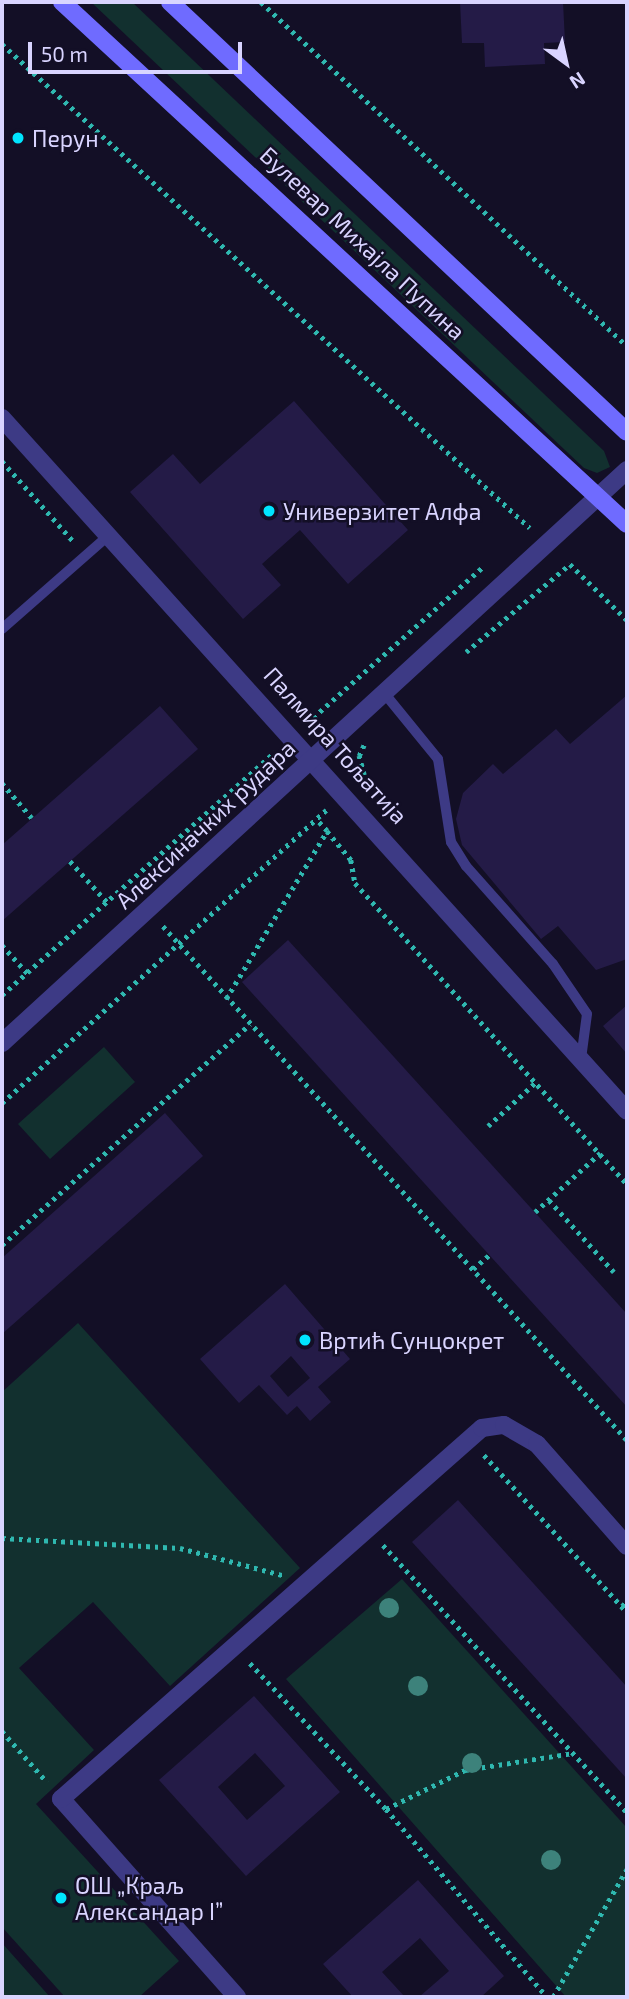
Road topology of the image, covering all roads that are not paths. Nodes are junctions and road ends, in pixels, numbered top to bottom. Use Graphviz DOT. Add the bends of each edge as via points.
graph roads {
  1 [pos="62,2"];
  2 [pos="170,2"];
  3 [pos="2,418"];
  4 [pos="627,432"];
  5 [pos="627,470"];
  6 [pos="601,499"];
  7 [pos="627,524"];
  8 [pos="110,534"];
  9 [pos="2,629"];
  10 [pos="384,694"];
  11 [pos="314,757"];
  12 [pos="2,1043"];
  13 [pos="581,1059"];
  14 [pos="627,1111"];
  15 [pos="627,1546"];
  16 [pos="237,1997"];
  1 -- 6 [label="main road, Булевар Михајла Пупина"];
  2 -- 4 [label="main road, Булевар Михајла Пупина"];
  3 -- 8 [label="street, Палмира Тољатија"];
  5 -- 6 [label="street, Алексиначких рудара"];
  6 -- 7 [label="main road, Булевар Михајла Пупина"];
  6 -- 10 [label="street, Алексиначких рудара"];
  8 -- 9 [label="lane"];
  8 -- 11 [label="street, Палмира Тољатија"];
  10 -- 11 [label="street, Алексиначких рудара"];
  10 -- 13 [label="lane" via="438,759 451,842 466,866 553,964 587,1014"];
  11 -- 12 [label="street, Алексиначких рудара"];
  11 -- 13 [label="street, Палмира Тољатија"];
  13 -- 14 [label="street, Палмира Тољатија"];
  15 -- 16 [label="street" via="522,1432 492,1424 468,1436 61,1798"];
}
